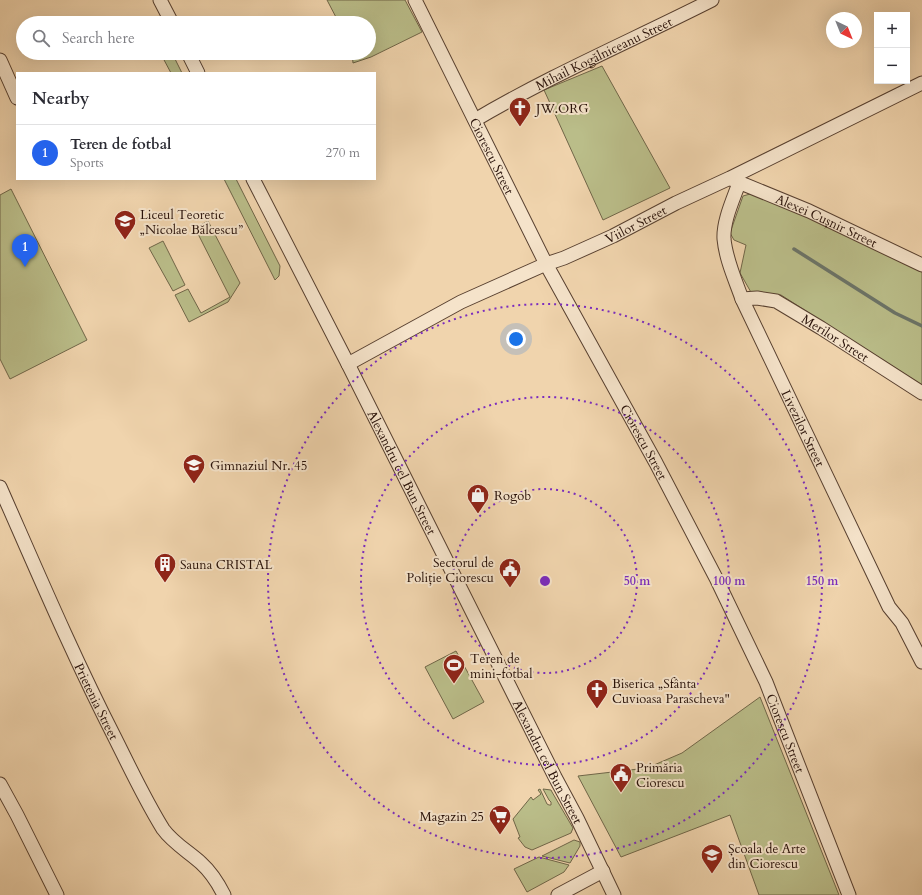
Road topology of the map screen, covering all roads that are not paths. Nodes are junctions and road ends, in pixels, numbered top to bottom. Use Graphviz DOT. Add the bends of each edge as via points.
graph roads {
  1 [pos="160,0"];
  2 [pos="416,0"];
  3 [pos="712,0"];
  4 [pos="168,16"];
  5 [pos="0,60"];
  6 [pos="192,60"];
  7 [pos="198,72"];
  8 [pos="922,83"];
  9 [pos="16,96"];
  10 [pos="475,120"];
  11 [pos="254,180"];
  12 [pos="734,180"];
  13 [pos="546,264"];
  14 [pos="922,265"];
  15 [pos="742,299"];
  16 [pos="348,364"];
  17 [pos="922,393"];
  18 [pos="0,487"];
  19 [pos="922,662"];
  20 [pos="0,784"];
  21 [pos="603,871"];
  22 [pos="57,895"];
  23 [pos="224,895"];
  24 [pos="558,895"];
  25 [pos="614,895"];
  26 [pos="849,895"];
  1 -- 4 [label="street"];
  2 -- 10 [label="street, Ciorescu Street"];
  3 -- 10 [label="street, Mihail Kogălniceanu Street" via="538,85"];
  5 -- 9 [label="street"];
  6 -- 7 [label="street"];
  8 -- 12 [label="street, Viilor Street"];
  10 -- 13 [label="street, Ciorescu Street"];
  11 -- 16 [label="street, Alexandru cel Bun Street"];
  12 -- 13 [label="street, Viilor Street" via="676,203 613,236"];
  12 -- 14 [label="street, Alexei Cușnir Street" via="808,211"];
  12 -- 15 [label="street, Livezilor Street" via="724,239 729,264"];
  13 -- 16 [label="street, Viilor Street" via="461,302"];
  13 -- 26 [label="street, Ciorescu Street" via="716,578 771,696"];
  15 -- 17 [label="street, Merilor Street" via="776,301"];
  15 -- 19 [label="street, Livezilor Street" via="889,607 902,623"];
  16 -- 21 [label="street, Alexandru cel Bun Street"];
  18 -- 23 [label="street, Prietenia Street" via="98,704 164,830 202,863"];
  20 -- 22 [label="street"];
  21 -- 24 [label="street"];
  21 -- 25 [label="street, Alexandru cel Bun Street"];
}
